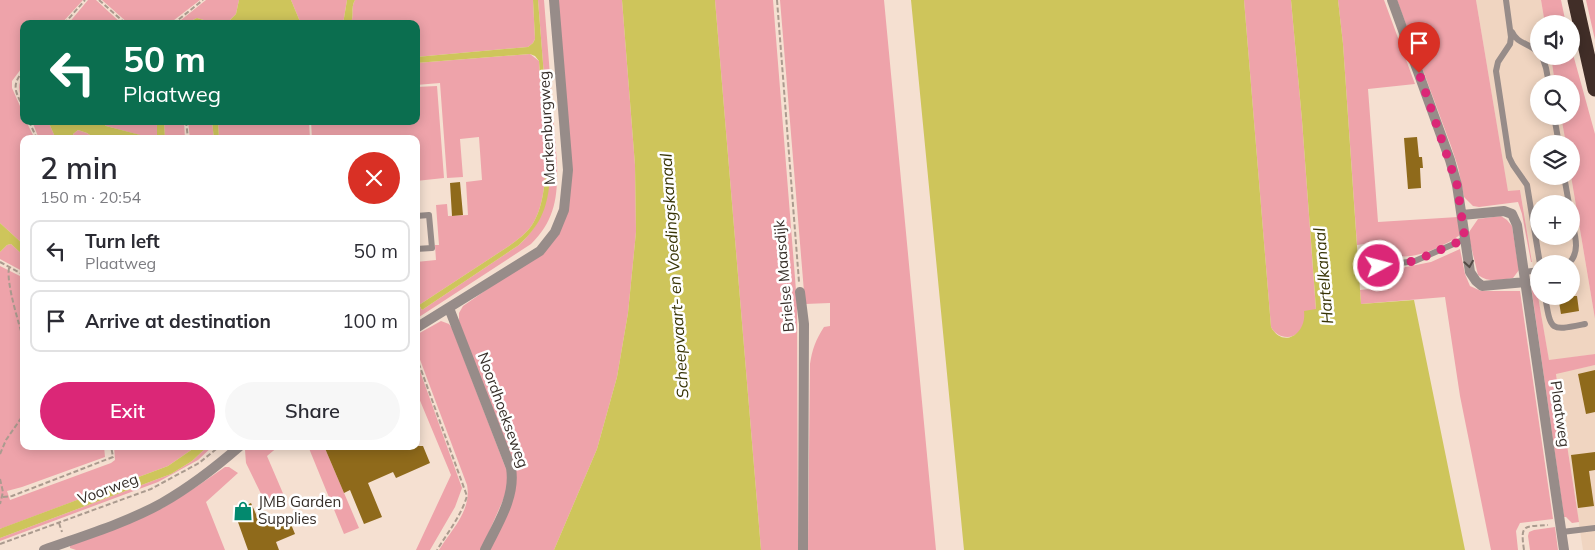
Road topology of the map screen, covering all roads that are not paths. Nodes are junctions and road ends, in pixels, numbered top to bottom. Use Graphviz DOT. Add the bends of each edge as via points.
graph roads {
  1 [pos="554,0"];
  2 [pos="1392,0"];
  3 [pos="1506,0"];
  4 [pos="1575,0"];
  5 [pos="1510,28"];
  6 [pos="1530,47"];
  7 [pos="1595,89"];
  8 [pos="1462,215"];
  9 [pos="420,216"];
  10 [pos="1465,239"];
  11 [pos="420,249"];
  12 [pos="1539,255"];
  13 [pos="1379,266"];
  14 [pos="1530,274"];
  15 [pos="1525,277"];
  16 [pos="800,292"];
  17 [pos="1547,305"];
  18 [pos="449,308"];
  19 [pos="1585,324"];
  20 [pos="420,326"];
  21 [pos="235,450"];
  22 [pos="1561,528"];
  23 [pos="1595,528"];
  24 [pos="44,550"];
  25 [pos="486,550"];
  26 [pos="803,550"];
  27 [pos="1564,550"];
  1 -- 18 [label="street, Markenburgweg" via="568,170 564,210 555,232 540,251"];
  2 -- 8 [label="street" via="1450,160"];
  3 -- 5 [label="lane"];
  4 -- 7 [label="highway"];
  5 -- 6 [label="lane" via="1518,41"];
  5 -- 12 [label="lane" via="1510,44 1498,62 1497,86 1509,156 1528,185"];
  8 -- 10 [label="street"];
  8 -- 15 [label="street, Plaatweg" via="1504,211 1512,214 1517,225"];
  9 -- 11 [label="lane" via="429,215 432,248"];
  10 -- 13 [label="lane" via="1415,261"];
  10 -- 15 [label="street, one-way" via="1470,272 1482,286"];
  14 -- 15 [label="lane"];
  15 -- 22 [label="street, Plaatweg"];
  16 -- 26 [label="street, Brielse Maasdijk" via="804,324"];
  17 -- 19 [label="lane" via="1554,327 1560,329"];
  18 -- 20 [label="street, Markenburgweg"];
  18 -- 25 [label="street, Noordhoekseweg" via="512,477 510,496"];
  21 -- 24 [label="street" via="160,504"];
  22 -- 23 [label="lane"];
  22 -- 27 [label="street, Plaatweg"];
}
